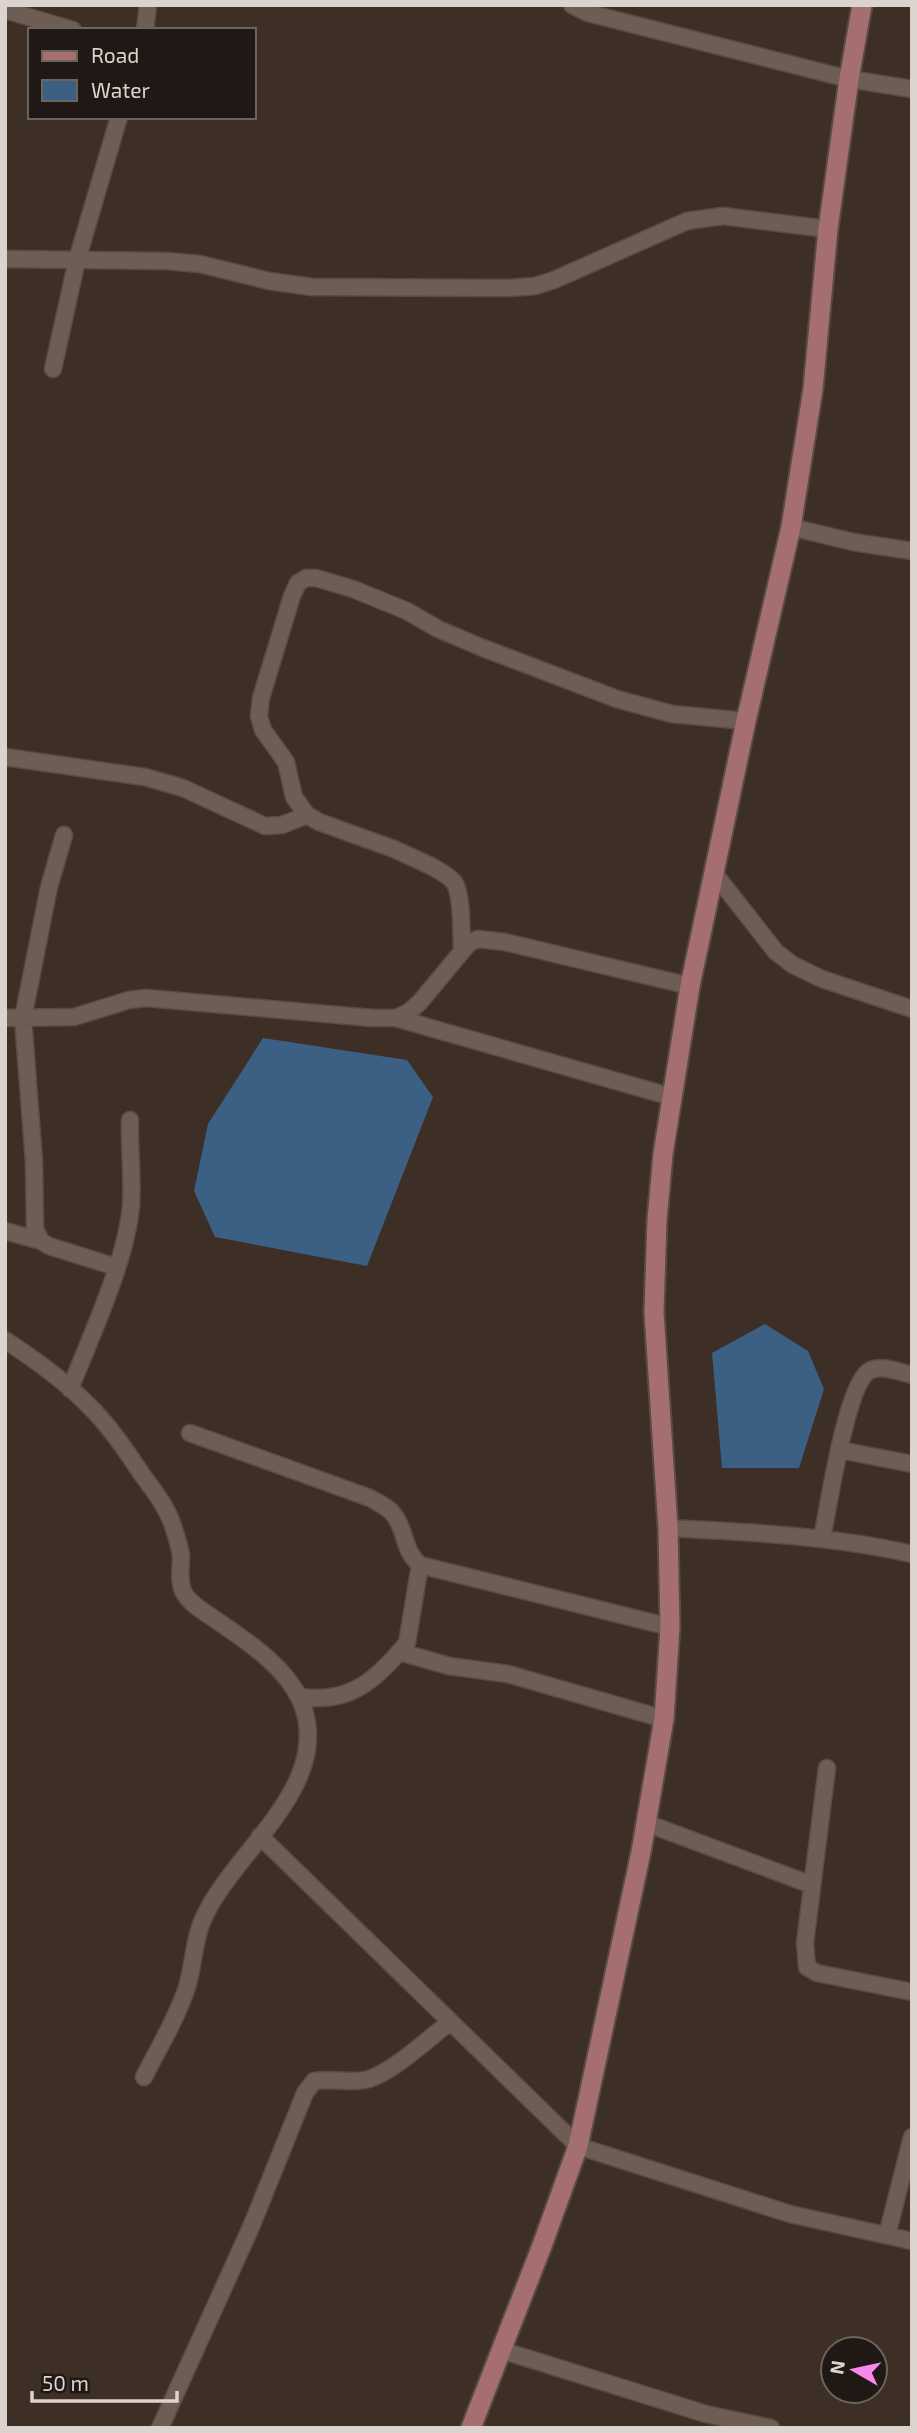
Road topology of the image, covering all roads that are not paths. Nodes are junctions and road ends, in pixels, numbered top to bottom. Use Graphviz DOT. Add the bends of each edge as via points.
graph roads {
  1 [pos="148,5"];
  2 [pos="572,5"];
  3 [pos="862,5"];
  4 [pos="5,10"];
  5 [pos="66,28"];
  6 [pos="145,28"];
  7 [pos="849,79"];
  8 [pos="912,89"];
  9 [pos="119,119"];
  10 [pos="828,229"];
  11 [pos="5,260"];
  12 [pos="78,260"];
  13 [pos="53,369"];
  14 [pos="791,527"];
  15 [pos="912,551"];
  16 [pos="746,721"];
  17 [pos="5,757"];
  18 [pos="307,815"];
  19 [pos="64,835"];
  20 [pos="713,873"];
  21 [pos="462,950"];
  22 [pos="690,986"];
  23 [pos="912,1009"];
  24 [pos="5,1018"];
  25 [pos="23,1018"];
  26 [pos="397,1018"];
  27 [pos="672,1097"];
  28 [pos="130,1119"];
  29 [pos="5,1231"];
  30 [pos="41,1241"];
  31 [pos="116,1267"];
  32 [pos="5,1340"];
  33 [pos="912,1375"];
  34 [pos="71,1390"];
  35 [pos="190,1433"];
  36 [pos="840,1450"];
  37 [pos="912,1464"];
  38 [pos="668,1528"];
  39 [pos="822,1539"];
  40 [pos="912,1554"];
  41 [pos="420,1565"];
  42 [pos="670,1627"];
  43 [pos="400,1652"];
  44 [pos="298,1696"];
  45 [pos="664,1719"];
  46 [pos="827,1768"];
  47 [pos="646,1824"];
  48 [pos="260,1836"];
  49 [pos="812,1885"];
  50 [pos="912,1992"];
  51 [pos="450,2022"];
  52 [pos="144,2077"];
  53 [pos="912,2137"];
  54 [pos="578,2146"];
  55 [pos="887,2235"];
  56 [pos="912,2241"];
  57 [pos="501,2350"];
  58 [pos="705,2421"];
  59 [pos="160,2428"];
  60 [pos="471,2428"];
  61 [pos="771,2428"];
  1 -- 6 [label="street"];
  2 -- 7 [label="street" via="588,13"];
  3 -- 7 [label="main road"];
  4 -- 5 [label="street"];
  7 -- 8 [label="street"];
  7 -- 10 [label="main road"];
  9 -- 12 [label="street"];
  10 -- 12 [label="street" via="723,216 687,221 554,280 509,288 312,287 200,264"];
  10 -- 14 [label="main road" via="813,389"];
  11 -- 12 [label="street"];
  12 -- 13 [label="street"];
  14 -- 15 [label="street"];
  14 -- 16 [label="main road"];
  16 -- 18 [label="street" via="639,707 483,648 353,589 306,578 292,596 259,716 262,730 286,762 294,797"];
  16 -- 20 [label="main road"];
  17 -- 18 [label="street" via="167,782 265,826"];
  18 -- 21 [label="street" via="394,849 447,876 458,894"];
  19 -- 25 [label="street"];
  20 -- 22 [label="main road"];
  20 -- 23 [label="street" via="776,953 793,965"];
  21 -- 22 [label="street" via="478,939 505,942"];
  21 -- 26 [label="street" via="420,1002"];
  22 -- 27 [label="main road"];
  24 -- 25 [label="street"];
  25 -- 26 [label="street" via="74,1017 129,1000 156,998"];
  25 -- 30 [label="street" via="35,1229"];
  26 -- 27 [label="street"];
  27 -- 38 [label="main road" via="657,1220 654,1312"];
  28 -- 31 [label="street" via="131,1206"];
  29 -- 30 [label="street"];
  30 -- 31 [label="street"];
  31 -- 34 [label="street"];
  32 -- 34 [label="street"];
  33 -- 36 [label="street" via="883,1368 868,1372 858,1384 846,1416"];
  34 -- 44 [label="street" via="89,1405 161,1501 181,1554 184,1594 261,1652"];
  35 -- 41 [label="street" via="370,1498 394,1514 410,1556"];
  36 -- 37 [label="street"];
  36 -- 39 [label="street"];
  38 -- 39 [label="street"];
  38 -- 42 [label="main road"];
  39 -- 40 [label="street"];
  41 -- 42 [label="street"];
  41 -- 43 [label="street" via="407,1643"];
  42 -- 45 [label="main road"];
  43 -- 44 [label="street" via="373,1680 342,1696 318,1700"];
  43 -- 45 [label="street" via="449,1666 508,1674"];
  44 -- 48 [label="street" via="308,1720 300,1780"];
  45 -- 47 [label="main road"];
  46 -- 49 [label="street"];
  47 -- 49 [label="street"];
  47 -- 54 [label="main road"];
  48 -- 51 [label="street"];
  48 -- 52 [label="street" via="203,1918 187,1989"];
  49 -- 50 [label="street" via="807,1967 817,1973"];
  51 -- 54 [label="street"];
  51 -- 59 [label="street" via="379,2074 356,2081 314,2081 305,2093 251,2227"];
  53 -- 55 [label="street"];
  54 -- 55 [label="street" via="790,2214"];
  54 -- 57 [label="main road"];
  55 -- 56 [label="street"];
  57 -- 58 [label="street"];
  57 -- 60 [label="main road"];
  58 -- 61 [label="street"];
}
